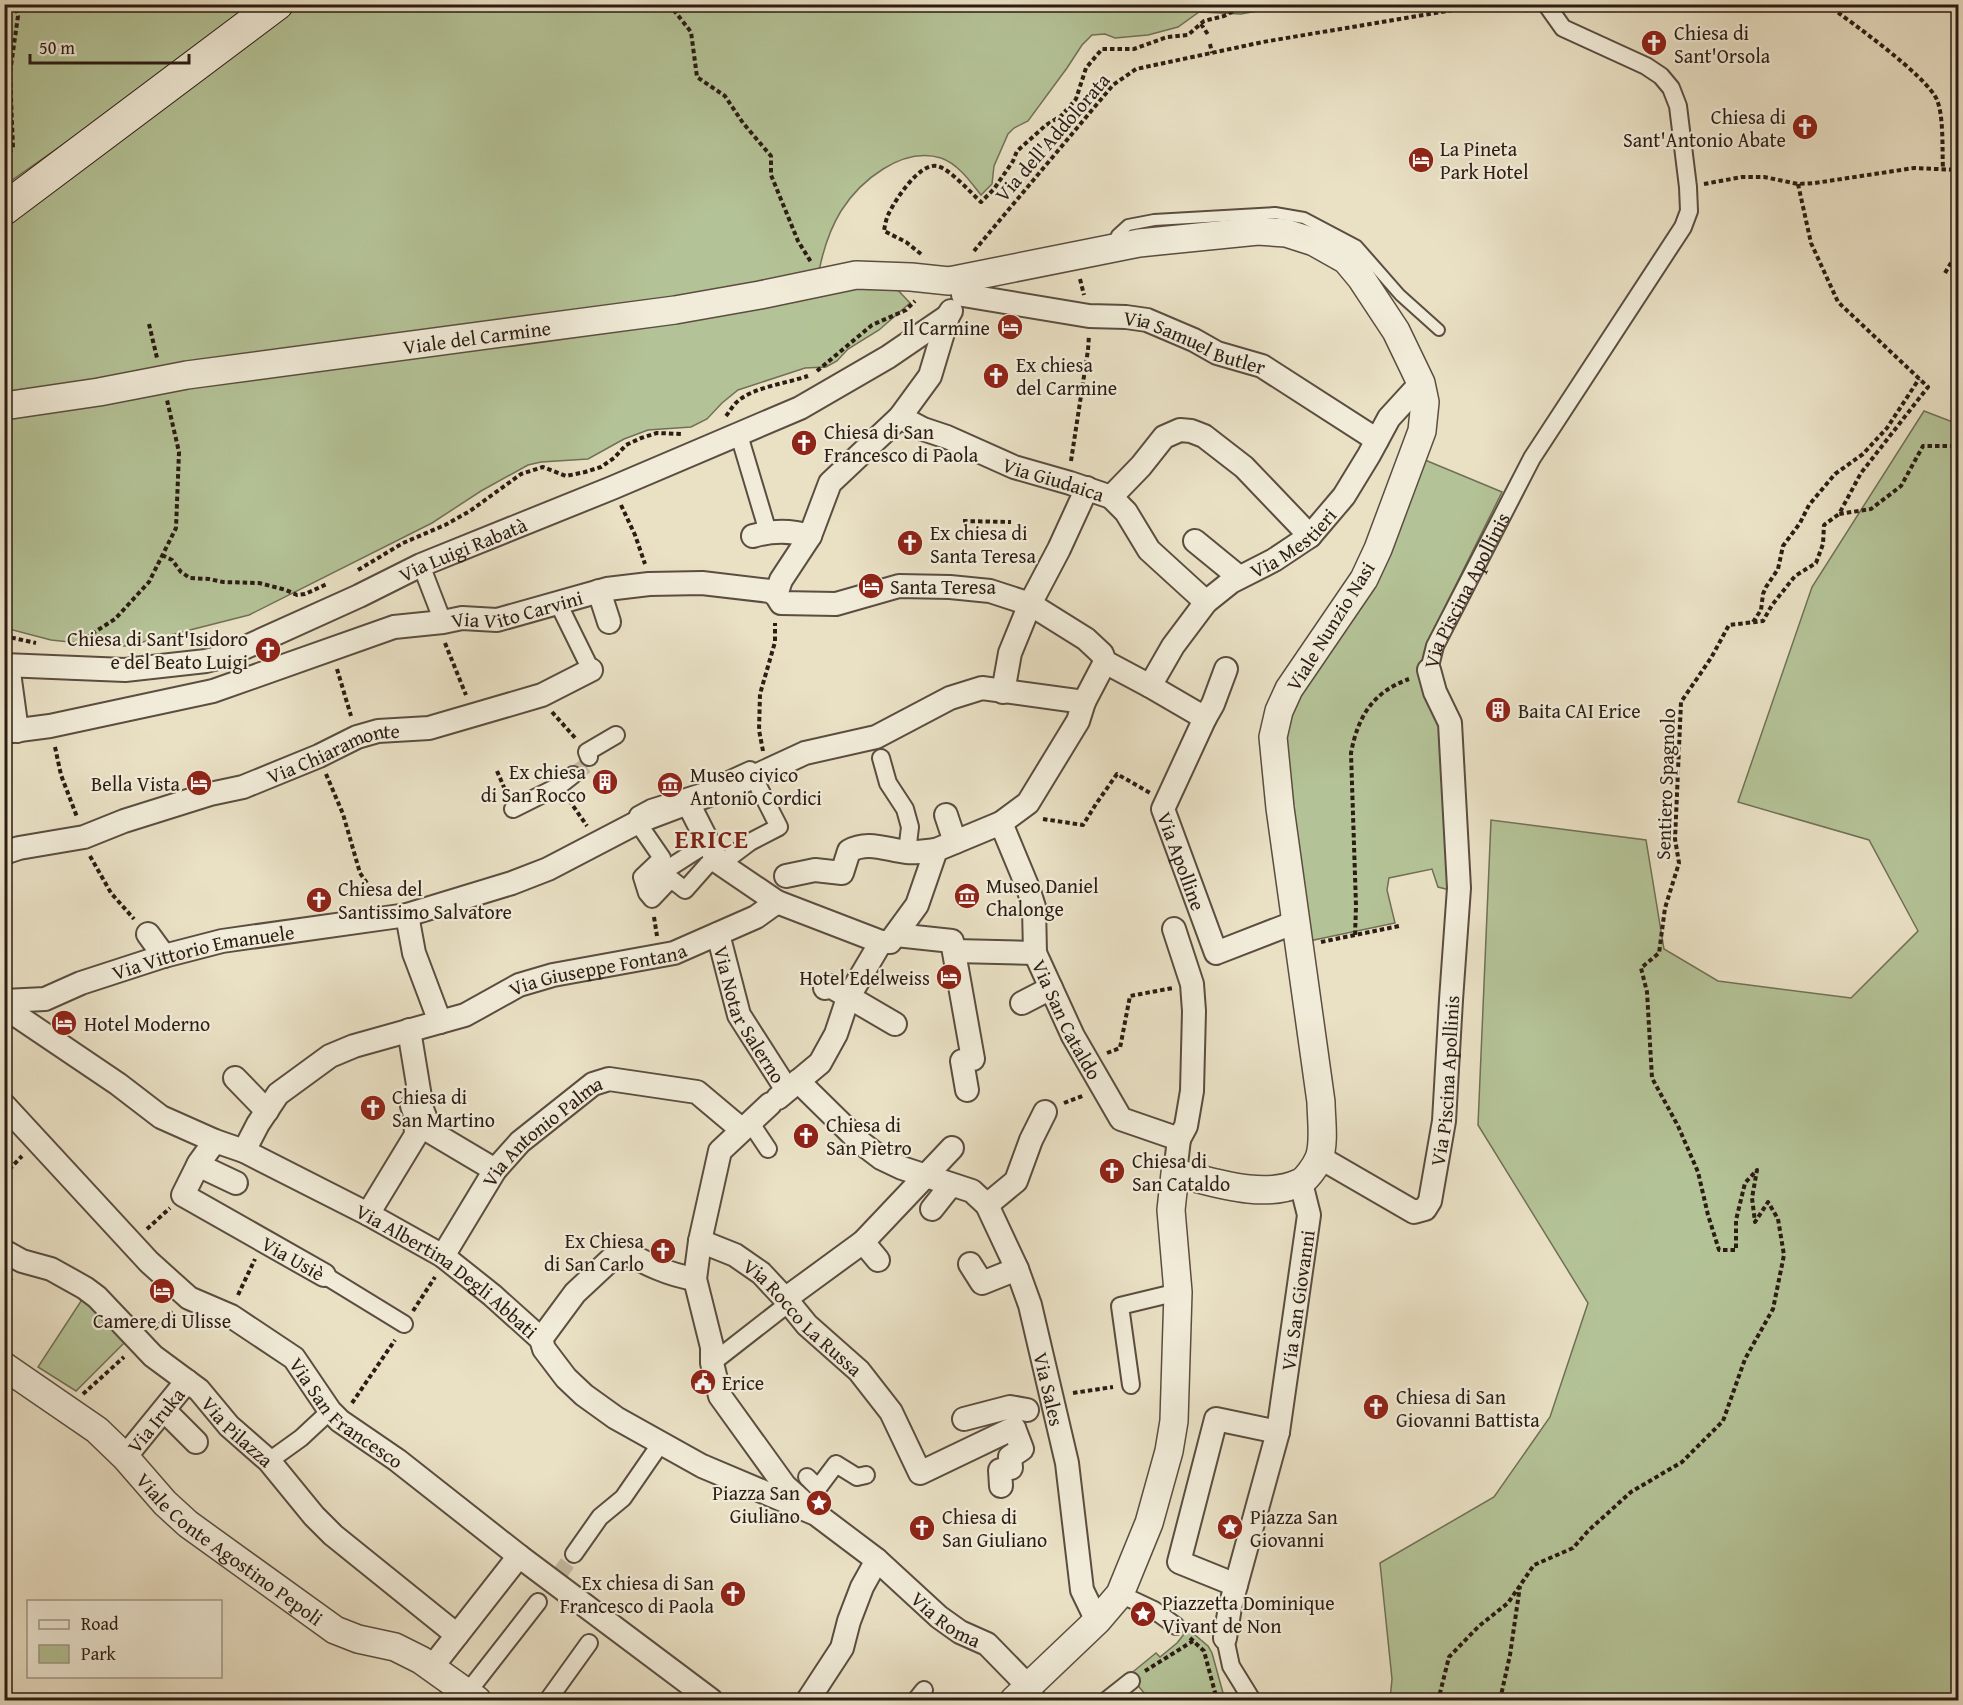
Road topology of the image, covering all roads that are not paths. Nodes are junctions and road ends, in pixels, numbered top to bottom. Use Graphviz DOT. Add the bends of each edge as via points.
graph roads {
  1 [pos="277,4"];
  2 [pos="1546,4"];
  3 [pos="4,209"];
  4 [pos="1112,248"];
  5 [pos="961,284"];
  6 [pos="948,316"];
  7 [pos="1439,330"];
  8 [pos="1421,383"];
  9 [pos="4,406"];
  10 [pos="900,417"];
  11 [pos="739,435"];
  12 [pos="1377,440"];
  13 [pos="1079,485"];
  14 [pos="1111,497"];
  15 [pos="760,534"];
  16 [pos="810,536"];
  17 [pos="1310,536"];
  18 [pos="1195,541"];
  19 [pos="422,565"];
  20 [pos="1239,578"];
  21 [pos="599,591"];
  22 [pos="779,599"];
  23 [pos="1206,602"];
  24 [pos="558,603"];
  25 [pos="1030,604"];
  26 [pos="609,622"];
  27 [pos="440,623"];
  28 [pos="1106,662"];
  29 [pos="6,665"];
  30 [pos="1226,669"];
  31 [pos="591,670"];
  32 [pos="1429,670"];
  33 [pos="1150,686"];
  34 [pos="1003,692"];
  35 [pos="1084,702"];
  36 [pos="1204,718"];
  37 [pos="11,731"];
  38 [pos="616,735"];
  39 [pos="879,746"];
  40 [pos="588,754"];
  41 [pos="761,774"];
  42 [pos="573,775"];
  43 [pos="688,803"];
  44 [pos="513,809"];
  45 [pos="946,815"];
  46 [pos="640,821"];
  47 [pos="1001,823"];
  48 [pos="946,846"];
  49 [pos="713,852"];
  50 [pos="907,852"];
  51 [pos="4,853"];
  52 [pos="786,876"];
  53 [pos="647,893"];
  54 [pos="777,902"];
  55 [pos="407,915"];
  56 [pos="1174,929"];
  57 [pos="148,934"];
  58 [pos="718,934"];
  59 [pos="1298,934"];
  60 [pos="887,940"];
  61 [pos="954,949"];
  62 [pos="1035,953"];
  63 [pos="164,956"];
  64 [pos="825,988"];
  65 [pos="1052,988"];
  66 [pos="848,998"];
  67 [pos="4,1001"];
  68 [pos="1022,1003"];
  69 [pos="4,1007"];
  70 [pos="440,1022"];
  71 [pos="895,1024"];
  72 [pos="412,1029"];
  73 [pos="415,1066"];
  74 [pos="236,1078"];
  75 [pos="966,1090"];
  76 [pos="783,1094"];
  77 [pos="267,1102"];
  78 [pos="4,1105"];
  79 [pos="1045,1112"];
  80 [pos="746,1126"];
  81 [pos="1179,1139"];
  82 [pos="215,1141"];
  83 [pos="952,1148"];
  84 [pos="768,1149"];
  85 [pos="244,1151"];
  86 [pos="1319,1157"];
  87 [pos="198,1165"];
  88 [pos="495,1170"];
  89 [pos="1174,1173"];
  90 [pos="926,1176"];
  91 [pos="236,1183"];
  92 [pos="1301,1183"];
  93 [pos="951,1185"];
  94 [pos="987,1205"];
  95 [pos="932,1209"];
  96 [pos="368,1214"];
  97 [pos="700,1241"];
  98 [pos="863,1242"];
  99 [pos="4,1251"];
  100 [pos="443,1256"];
  101 [pos="878,1260"];
  102 [pos="970,1264"];
  103 [pos="1017,1269"];
  104 [pos="324,1275"];
  105 [pos="695,1279"];
  106 [pos="1178,1292"];
  107 [pos="787,1301"];
  108 [pos="404,1324"];
  109 [pos="541,1339"];
  110 [pos="712,1363"];
  111 [pos="4,1366"];
  112 [pos="187,1381"];
  113 [pos="1131,1384"];
  114 [pos="1052,1399"];
  115 [pos="164,1410"];
  116 [pos="330,1411"];
  117 [pos="964,1419"];
  118 [pos="1020,1419"];
  119 [pos="1279,1424"];
  120 [pos="196,1442"];
  121 [pos="661,1443"];
  122 [pos="125,1457"];
  123 [pos="269,1461"];
  124 [pos="866,1475"];
  125 [pos="807,1477"];
  126 [pos="769,1483"];
  127 [pos="1001,1486"];
  128 [pos="573,1554"];
  129 [pos="519,1556"];
  130 [pos="877,1560"];
  131 [pos="1236,1585"];
  132 [pos="1120,1594"];
  133 [pos="538,1602"];
  134 [pos="1097,1621"];
  135 [pos="1176,1626"];
  136 [pos="457,1635"];
  137 [pos="1225,1638"];
  138 [pos="589,1643"];
  139 [pos="432,1667"];
  140 [pos="1131,1681"];
  141 [pos="472,1696"];
  142 [pos="1027,1696"];
  143 [pos="548,1701"];
  144 [pos="711,1701"];
  145 [pos="808,1701"];
  146 [pos="1107,1701"];
  147 [pos="1252,1701"];
  1 -- 3 [label="main road"];
  2 -- 32 [label="street, Via Piscina Apollinis" via="1563,28 1646,66 1671,88 1678,106 1689,211 1683,227 1532,458 1435,646"];
  4 -- 5 [label="street, Viale Nunzio Nasi"];
  4 -- 7 [label="lane" via="1117,235 1128,225 1154,220 1275,213 1304,218 1357,246 1400,295"];
  4 -- 8 [label="street, Viale Nunzio Nasi" via="1258,231 1286,233 1314,242 1346,260 1362,278 1396,331"];
  5 -- 6 [label="street"];
  5 -- 9 [label="street, Viale del Carmine" via="856,275 675,310 187,375"];
  5 -- 12 [label="street, Via Samuel Butler" via="994,299 1089,316 1147,320 1217,353 1262,366"];
  6 -- 10 [label="street" via="930,376"];
  6 -- 11 [label="street, Via Luigi Rabatà" via="888,357 800,408"];
  8 -- 12 [label="street, Via Mestieri" via="1389,418"];
  8 -- 59 [label="street, Viale Nunzio Nasi" via="1425,402 1422,431 1378,549 1364,579 1289,689 1273,736"];
  10 -- 13 [label="street, Via Giudaica" via="1014,467"];
  10 -- 16 [label="street" via="830,483"];
  11 -- 15 [label="street"];
  11 -- 19 [label="street, Via Luigi Rabatà"];
  12 -- 17 [label="street, Via Mestieri" via="1344,496"];
  13 -- 14 [label="street, Via Giudaica"];
  13 -- 25 [label="street" via="1059,549"];
  14 -- 17 [label="street" via="1164,437 1180,430 1191,431 1204,436 1244,467"];
  14 -- 23 [label="street, Via Giudaica" via="1126,512 1149,550"];
  15 -- 16 [label="street" via="794,531"];
  16 -- 22 [label="street" via="781,580"];
  17 -- 20 [label="street, Via Mestieri"];
  18 -- 20 [label="street"];
  19 -- 27 [label="street"];
  19 -- 29 [label="street, Via Luigi Rabatà" via="226,656 206,661 125,670"];
  20 -- 23 [label="street, Via Mestieri"];
  21 -- 22 [label="street, Via Vito Carvini" via="649,584 702,583 770,591"];
  21 -- 24 [label="street, Via Vito Carvini"];
  21 -- 26 [label="street"];
  22 -- 25 [label="street, Via Vito Carvini" via="836,604 899,586 950,587 990,591"];
  23 -- 33 [label="street, Via Mestieri" via="1173,646"];
  24 -- 27 [label="street, Via Vito Carvini" via="497,620 462,618"];
  24 -- 31 [label="street, Via Chiaramonte"];
  25 -- 28 [label="street" via="1086,639"];
  25 -- 34 [label="street" via="1010,653"];
  27 -- 37 [label="street, Via Vito Carvini" via="394,627 213,691"];
  28 -- 33 [label="street"];
  28 -- 35 [label="street"];
  29 -- 37 [label="street"];
  30 -- 36 [label="street, Via Apolline"];
  31 -- 51 [label="street, Via Chiaramonte" via="542,695 429,728 378,731 357,737 243,787 210,794 82,837"];
  32 -- 86 [label="street, Via Piscina Apollinis" via="1450,723 1460,888 1444,1121 1431,1201 1425,1209 1414,1212"];
  33 -- 36 [label="street"];
  34 -- 35 [label="street, Via Vittorio Emanuele"];
  34 -- 39 [label="street, Via Vittorio Emanuele" via="982,688 950,698"];
  35 -- 47 [label="street" via="1078,721 1028,803"];
  36 -- 59 [label="street, Via Apolline" via="1163,809 1216,953"];
  38 -- 40 [label="street"];
  39 -- 41 [label="street, Via Vittorio Emanuele" via="805,753"];
  39 -- 50 [label="street" via="888,783 910,827"];
  41 -- 43 [label="street, Via Vittorio Emanuele"];
  41 -- 46 [label="street" via="750,770 702,792 651,808 638,815"];
  41 -- 49 [label="street" via="779,827 726,860"];
  42 -- 44 [label="street"];
  43 -- 46 [label="street, Via Vittorio Emanuele"];
  43 -- 49 [label="street"];
  45 -- 48 [label="street"];
  46 -- 53 [label="street" via="662,858 642,877"];
  46 -- 55 [label="street, Via Vittorio Emanuele" via="548,869"];
  47 -- 48 [label="street"];
  47 -- 62 [label="street, Via San Cataldo" via="1034,908"];
  48 -- 50 [label="street"];
  48 -- 60 [label="street" via="917,905"];
  49 -- 53 [label="street" via="669,868"];
  49 -- 53 [label="street" via="708,864 685,890 671,879 652,899"];
  49 -- 54 [label="street"];
  50 -- 52 [label="street" via="856,847 849,851 842,873 815,870"];
  54 -- 58 [label="street, Via Giuseppe Fontana" via="756,917"];
  54 -- 60 [label="street"];
  55 -- 63 [label="street, Via Vittorio Emanuele" via="222,941"];
  55 -- 70 [label="street" via="414,953"];
  56 -- 81 [label="street" via="1192,984 1194,1011 1192,1091 1186,1126"];
  57 -- 63 [label="street"];
  58 -- 70 [label="street, Via Giuseppe Fontana" via="674,953 553,975 519,986 465,1015"];
  58 -- 76 [label="street, Via Notar Salerno" via="740,1015"];
  59 -- 86 [label="street, Viale Nunzio Nasi" via="1321,1102"];
  60 -- 61 [label="street" via="952,941"];
  60 -- 66 [label="street"];
  61 -- 62 [label="street"];
  61 -- 75 [label="street" via="973,1059 962,1061"];
  62 -- 65 [label="street, Via San Cataldo"];
  63 -- 67 [label="street, Via Vittorio Emanuele" via="45,999"];
  64 -- 66 [label="street" via="830,986"];
  65 -- 68 [label="street"];
  65 -- 81 [label="street, Via San Cataldo" via="1073,1036 1121,1119"];
  66 -- 71 [label="street"];
  66 -- 76 [label="street" via="836,1035 819,1062"];
  69 -- 82 [label="street, Via Albertina Degli Abbati" via="124,1076"];
  70 -- 72 [label="street, Via Giuseppe Fontana"];
  72 -- 73 [label="street"];
  72 -- 77 [label="street, Via Giuseppe Fontana" via="330,1056"];
  73 -- 88 [label="street" via="422,1108 431,1132"];
  73 -- 96 [label="street" via="409,1097 416,1114 416,1136"];
  74 -- 77 [label="street"];
  76 -- 80 [label="street"];
  76 -- 90 [label="street" via="881,1158"];
  77 -- 85 [label="street"];
  78 -- 116 [label="street, Via San Francesco" via="149,1262 189,1298 228,1315 294,1358"];
  79 -- 94 [label="street" via="1016,1181"];
  80 -- 84 [label="street"];
  80 -- 88 [label="street, Via Antonio Palma" via="698,1092 609,1079 594,1084 529,1134"];
  80 -- 97 [label="street" via="720,1152"];
  81 -- 89 [label="street"];
  82 -- 85 [label="street, Via Albertina Degli Abbati"];
  82 -- 87 [label="street"];
  83 -- 90 [label="street"];
  85 -- 96 [label="street, Via Albertina Degli Abbati"];
  86 -- 92 [label="street, Viale Nunzio Nasi"];
  87 -- 91 [label="street"];
  87 -- 104 [label="street, Via Usiè" via="183,1195"];
  88 -- 100 [label="street, Via Antonio Palma"];
  89 -- 92 [label="street" via="1248,1190"];
  89 -- 106 [label="street" via="1171,1210"];
  90 -- 93 [label="street"];
  90 -- 98 [label="street"];
  92 -- 119 [label="street, Via San Giovanni" via="1310,1215"];
  93 -- 94 [label="street" via="972,1191"];
  93 -- 95 [label="street"];
  94 -- 103 [label="street, Via Sales"];
  96 -- 100 [label="street, Via Albertina Degli Abbati"];
  97 -- 105 [label="street"];
  97 -- 107 [label="street, Via Rocco La Russa" via="735,1255 761,1273"];
  98 -- 101 [label="street"];
  98 -- 107 [label="street"];
  99 -- 112 [label="street, Via Pilazza" via="51,1269 85,1288 153,1356"];
  100 -- 109 [label="street, Via Albertina Degli Abbati"];
  102 -- 103 [label="street" via="982,1284"];
  103 -- 114 [label="street, Via Sales" via="1030,1305"];
  104 -- 108 [label="street, Via Usiè"];
  105 -- 109 [label="street" via="644,1263 621,1250 575,1293"];
  105 -- 110 [label="street, Via Roma" via="712,1347"];
  106 -- 113 [label="street" via="1120,1306"];
  106 -- 132 [label="street" via="1174,1421 1169,1451 1149,1523"];
  107 -- 110 [label="street"];
  107 -- 118 [label="street, Via Rocco La Russa" via="807,1325 859,1371 891,1412 920,1473"];
  109 -- 121 [label="street, Via Albertina Degli Abbati" via="566,1378 584,1395"];
  110 -- 126 [label="street, Via Roma" via="720,1396"];
  111 -- 122 [label="street, Viale Conte Agostino Pepoli" via="97,1430"];
  112 -- 115 [label="street, Via Iruka"];
  112 -- 123 [label="street, Via Pilazza"];
  114 -- 118 [label="street"];
  114 -- 134 [label="street, Via Sales" via="1067,1463 1082,1590"];
  115 -- 120 [label="street"];
  115 -- 122 [label="street, Via Iruka"];
  116 -- 123 [label="street"];
  116 -- 129 [label="street, Via San Francesco"];
  117 -- 118 [label="street" via="1010,1407"];
  118 -- 127 [label="street" via="1022,1449 1010,1456 1011,1468 1000,1470"];
  119 -- 131 [label="street"];
  119 -- 131 [label="street" via="1216,1419 1179,1562"];
  121 -- 126 [label="street, Via Albertina Degli Abbati" via="702,1466"];
  121 -- 128 [label="street" via="623,1498 600,1517"];
  122 -- 139 [label="street, Viale Conte Agostino Pepoli" via="188,1524 335,1630 395,1647"];
  123 -- 136 [label="street, Via Pilazza" via="333,1535"];
  124 -- 125 [label="street" via="857,1477 836,1464 819,1488"];
  126 -- 130 [label="street, Via Roma" via="785,1486"];
  129 -- 136 [label="street"];
  129 -- 144 [label="street, Via San Francesco"];
  130 -- 142 [label="street, Via Roma" via="939,1617 987,1644"];
  130 -- 145 [label="street" via="852,1612 842,1648"];
  131 -- 137 [label="street"];
  132 -- 134 [label="street"];
  132 -- 135 [label="street"];
  133 -- 141 [label="street"];
  134 -- 142 [label="street"];
  136 -- 139 [label="street"];
  137 -- 147 [label="street" via="1230,1666"];
  138 -- 143 [label="street"];
  139 -- 141 [label="street, Viale Conte Agostino Pepoli"];
  140 -- 146 [label="street"];
}
